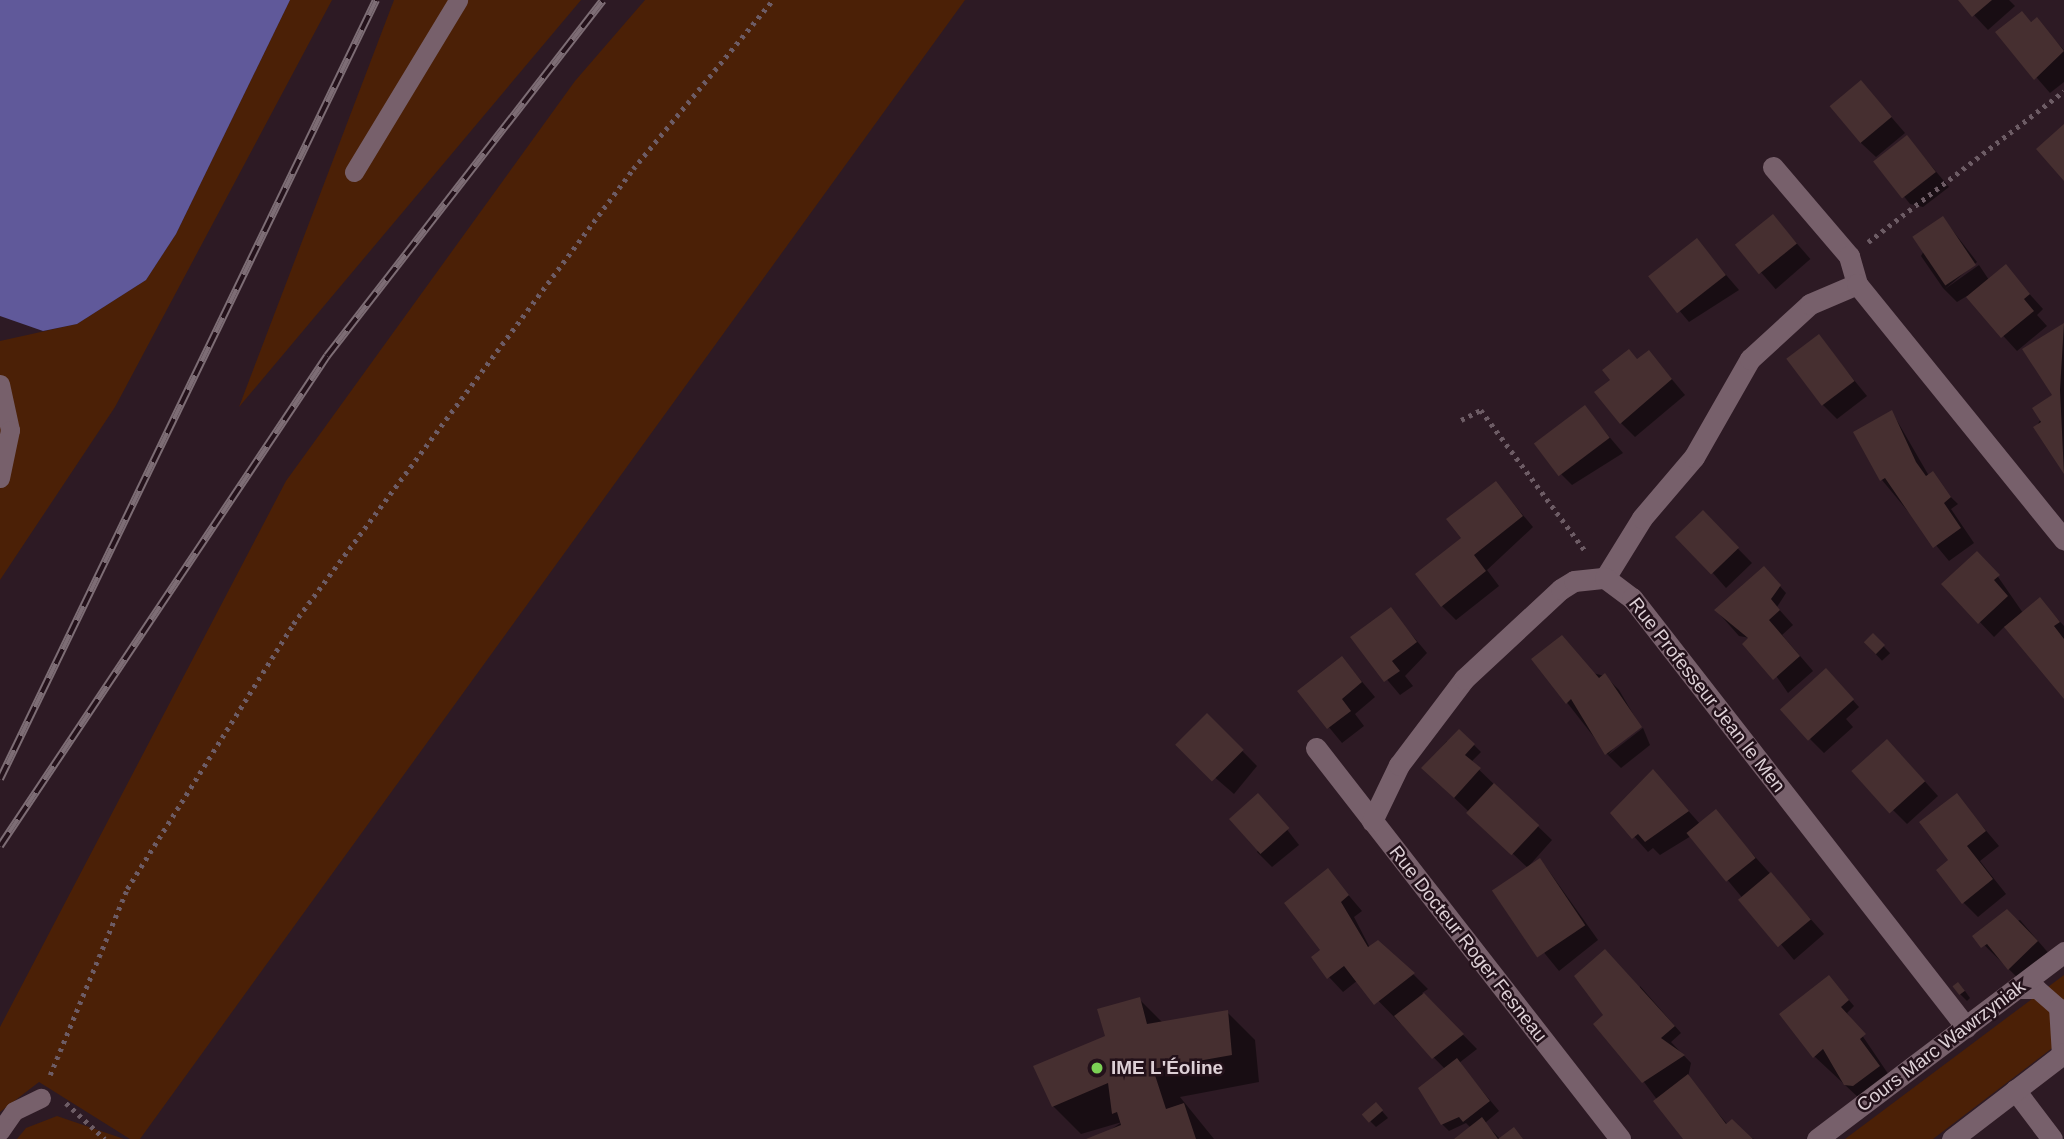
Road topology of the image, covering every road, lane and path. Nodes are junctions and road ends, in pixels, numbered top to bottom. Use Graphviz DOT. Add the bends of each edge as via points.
graph roads {
  1 [pos="458,0"];
  2 [pos="773,0"];
  3 [pos="2064,91"];
  4 [pos="1773,167"];
  5 [pos="354,172"];
  6 [pos="1849,256"];
  7 [pos="1857,284"];
  8 [pos="0,384"];
  9 [pos="1461,420"];
  10 [pos="0,478"];
  11 [pos="2064,540"];
  12 [pos="1605,578"];
  13 [pos="1316,748"];
  14 [pos="1372,821"];
  15 [pos="2064,952"];
  16 [pos="2016,989"];
  17 [pos="1966,1027"];
  18 [pos="2062,1054"];
  19 [pos="2015,1090"];
  20 [pos="41,1098"];
  21 [pos="0,1131"];
  22 [pos="105,1139"];
  23 [pos="1620,1139"];
  24 [pos="1817,1139"];
  25 [pos="1952,1139"];
  26 [pos="2052,1139"];
  1 -- 5 [label="lane"];
  2 -- 20 [label="path" via="633,169 293,624 127,889"];
  3 -- 6 [label="path"];
  4 -- 6 [label="street"];
  6 -- 7 [label="street"];
  7 -- 11 [label="street"];
  7 -- 12 [label="street" via="1810,304 1750,359 1694,457 1642,518"];
  8 -- 10 [label="lane" via="10,430"];
  9 -- 12 [label="path" via="1481,410"];
  12 -- 14 [label="street" via="1574,581 1561,589 1464,679 1399,765"];
  12 -- 17 [label="street, Rue Professeur Jean le Men" via="1632,598"];
  13 -- 14 [label="street, Rue Docteur Roger Fesneau"];
  14 -- 23 [label="street, Rue Docteur Roger Fesneau"];
  15 -- 16 [label="street, Cours Marc Wawrzyniak"];
  16 -- 17 [label="street, Cours Marc Wawrzyniak"];
  16 -- 18 [label="lane" via="2037,989 2059,1007"];
  17 -- 24 [label="street, Cours Marc Wawrzyniak"];
  18 -- 19 [label="street"];
  19 -- 25 [label="street"];
  19 -- 26 [label="street"];
  20 -- 21 [label="lane" via="14,1111"];
  20 -- 22 [label="path" via="69,1104"];
}
